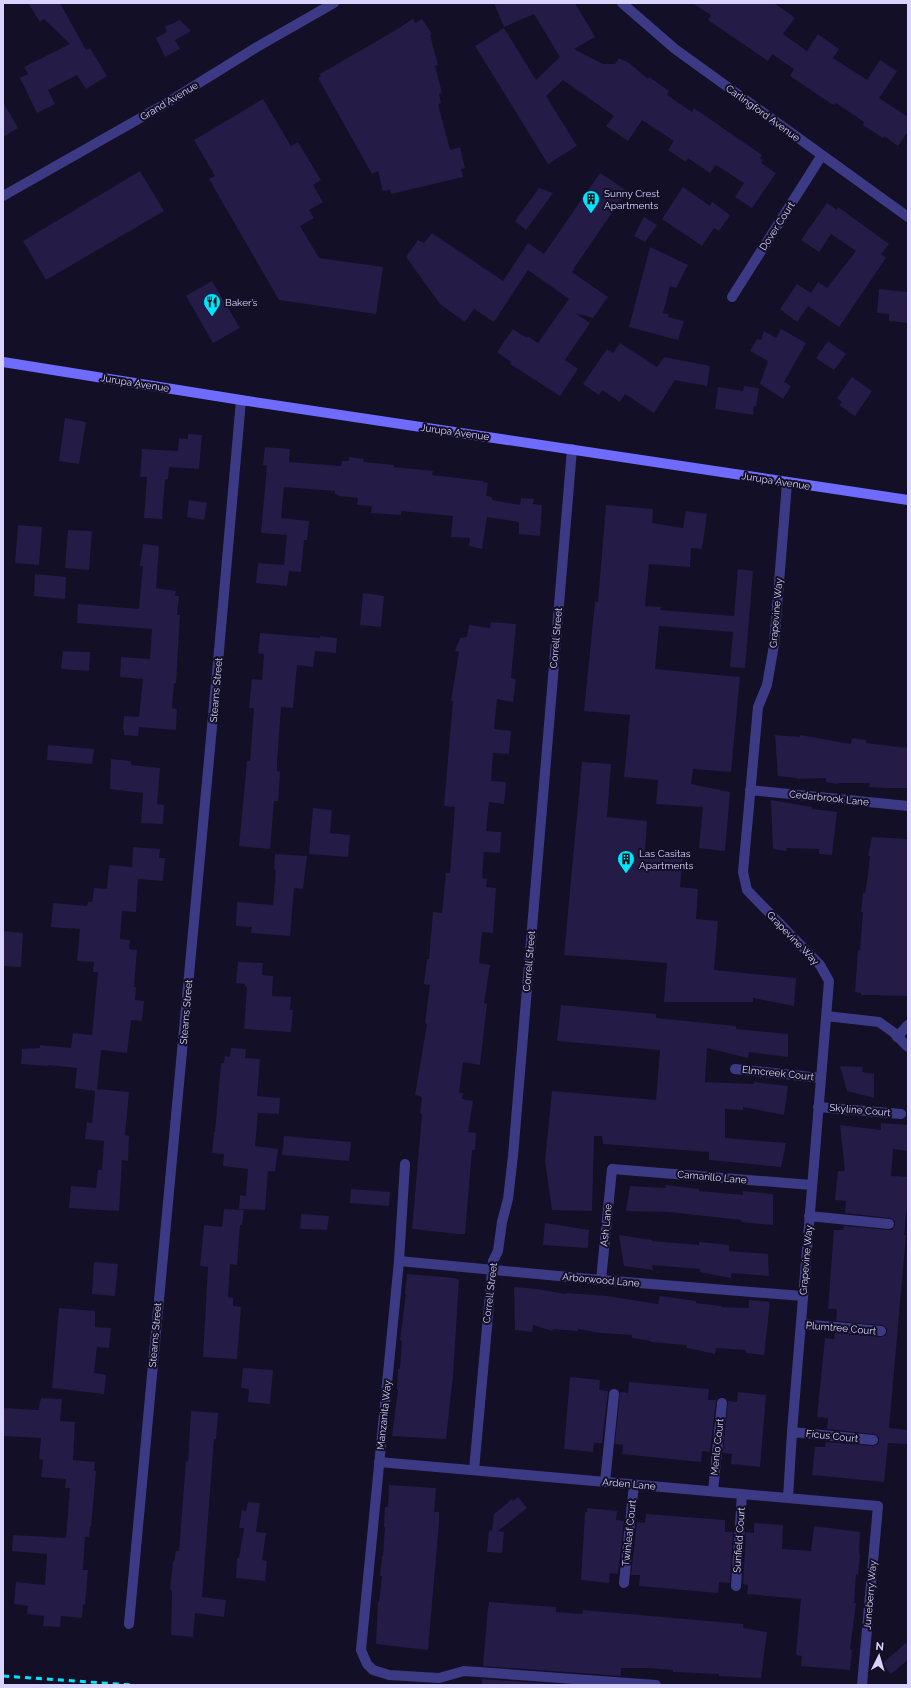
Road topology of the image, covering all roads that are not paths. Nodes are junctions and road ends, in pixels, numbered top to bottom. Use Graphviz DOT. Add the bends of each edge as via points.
graph roads {
  1 [pos="334,3"];
  2 [pos="622,3"];
  3 [pos="822,155"];
  4 [pos="3,196"];
  5 [pos="908,218"];
  6 [pos="732,297"];
  7 [pos="3,362"];
  8 [pos="241,400"];
  9 [pos="572,449"];
  10 [pos="787,483"];
  11 [pos="908,500"];
  12 [pos="750,790"];
  13 [pos="908,806"];
  14 [pos="826,1016"];
  15 [pos="908,1025"];
  16 [pos="897,1037"];
  17 [pos="908,1048"];
  18 [pos="735,1069"];
  19 [pos="821,1078"];
  20 [pos="818,1107"];
  21 [pos="901,1114"];
  22 [pos="406,1164"];
  23 [pos="612,1169"];
  24 [pos="812,1185"];
  25 [pos="809,1216"];
  26 [pos="889,1224"];
  27 [pos="399,1261"];
  28 [pos="492,1270"];
  29 [pos="601,1280"];
  30 [pos="803,1296"];
  31 [pos="801,1324"];
  32 [pos="881,1331"];
  33 [pos="614,1394"];
  34 [pos="722,1403"];
  35 [pos="792,1432"];
  36 [pos="873,1440"];
  37 [pos="380,1462"];
  38 [pos="474,1470"];
  39 [pos="605,1482"];
  40 [pos="634,1484"];
  41 [pos="713,1491"];
  42 [pos="742,1494"];
  43 [pos="788,1498"];
  44 [pos="878,1506"];
  45 [pos="624,1583"];
  46 [pos="736,1586"];
  47 [pos="128,1624"];
  48 [pos="656,1685"];
  49 [pos="862,1685"];
  1 -- 4 [label="street, Grand Avenue" via="165,104"];
  2 -- 3 [label="street, Carlingford Avenue" via="675,49"];
  3 -- 5 [label="street, Carlingford Avenue"];
  3 -- 6 [label="street, Dover Court"];
  7 -- 8 [label="main road, Jurupa Avenue"];
  8 -- 9 [label="main road, Jurupa Avenue"];
  8 -- 47 [label="street, Stearns Street"];
  9 -- 10 [label="main road, Jurupa Avenue"];
  9 -- 28 [label="street, Correll Street" via="513,1156 508,1200"];
  10 -- 11 [label="main road, Jurupa Avenue"];
  10 -- 12 [label="street, Grapevine Way" via="774,646 767,685 758,707"];
  12 -- 13 [label="street, Cedarbrook Lane"];
  12 -- 14 [label="street, Grapevine Way" via="743,872 747,890 820,965 829,981"];
  14 -- 16 [label="street" via="878,1022"];
  14 -- 19 [label="street, Grapevine Way"];
  15 -- 16 [label="street"];
  16 -- 17 [label="street"];
  18 -- 19 [label="street, Elmcreek Court"];
  19 -- 20 [label="street, Grapevine Way"];
  20 -- 21 [label="street, Skyline Court"];
  20 -- 24 [label="street, Grapevine Way"];
  22 -- 27 [label="street, Manzanita Way"];
  23 -- 24 [label="street, Camarillo Lane"];
  23 -- 29 [label="street, Ash Lane"];
  24 -- 25 [label="street, Grapevine Way"];
  25 -- 26 [label="street"];
  25 -- 30 [label="street, Grapevine Way"];
  27 -- 28 [label="street, Arborwood Lane"];
  27 -- 37 [label="street, Manzanita Way"];
  28 -- 29 [label="street, Arborwood Lane"];
  28 -- 38 [label="street, Correll Street"];
  29 -- 30 [label="street, Arborwood Lane"];
  30 -- 31 [label="street, Grapevine Way"];
  31 -- 32 [label="street, Plumtree Court"];
  31 -- 35 [label="street, Grapevine Way"];
  33 -- 39 [label="street"];
  34 -- 41 [label="street, Menlo Court"];
  35 -- 36 [label="street, Ficus Court"];
  35 -- 43 [label="street, Grapevine Way"];
  37 -- 38 [label="street, Arden Lane"];
  37 -- 48 [label="street, Manzanita Way" via="361,1650 367,1664 373,1670 389,1675 439,1678 464,1671"];
  38 -- 39 [label="street, Arden Lane"];
  39 -- 40 [label="street, Arden Lane"];
  40 -- 41 [label="street, Arden Lane"];
  40 -- 45 [label="street, Twinleaf Court"];
  41 -- 42 [label="street, Arden Lane"];
  42 -- 43 [label="street, Arden Lane"];
  42 -- 46 [label="street, Sunfield Court"];
  43 -- 44 [label="street, Arden Lane"];
  44 -- 49 [label="street, Juneberry Way"];
}
